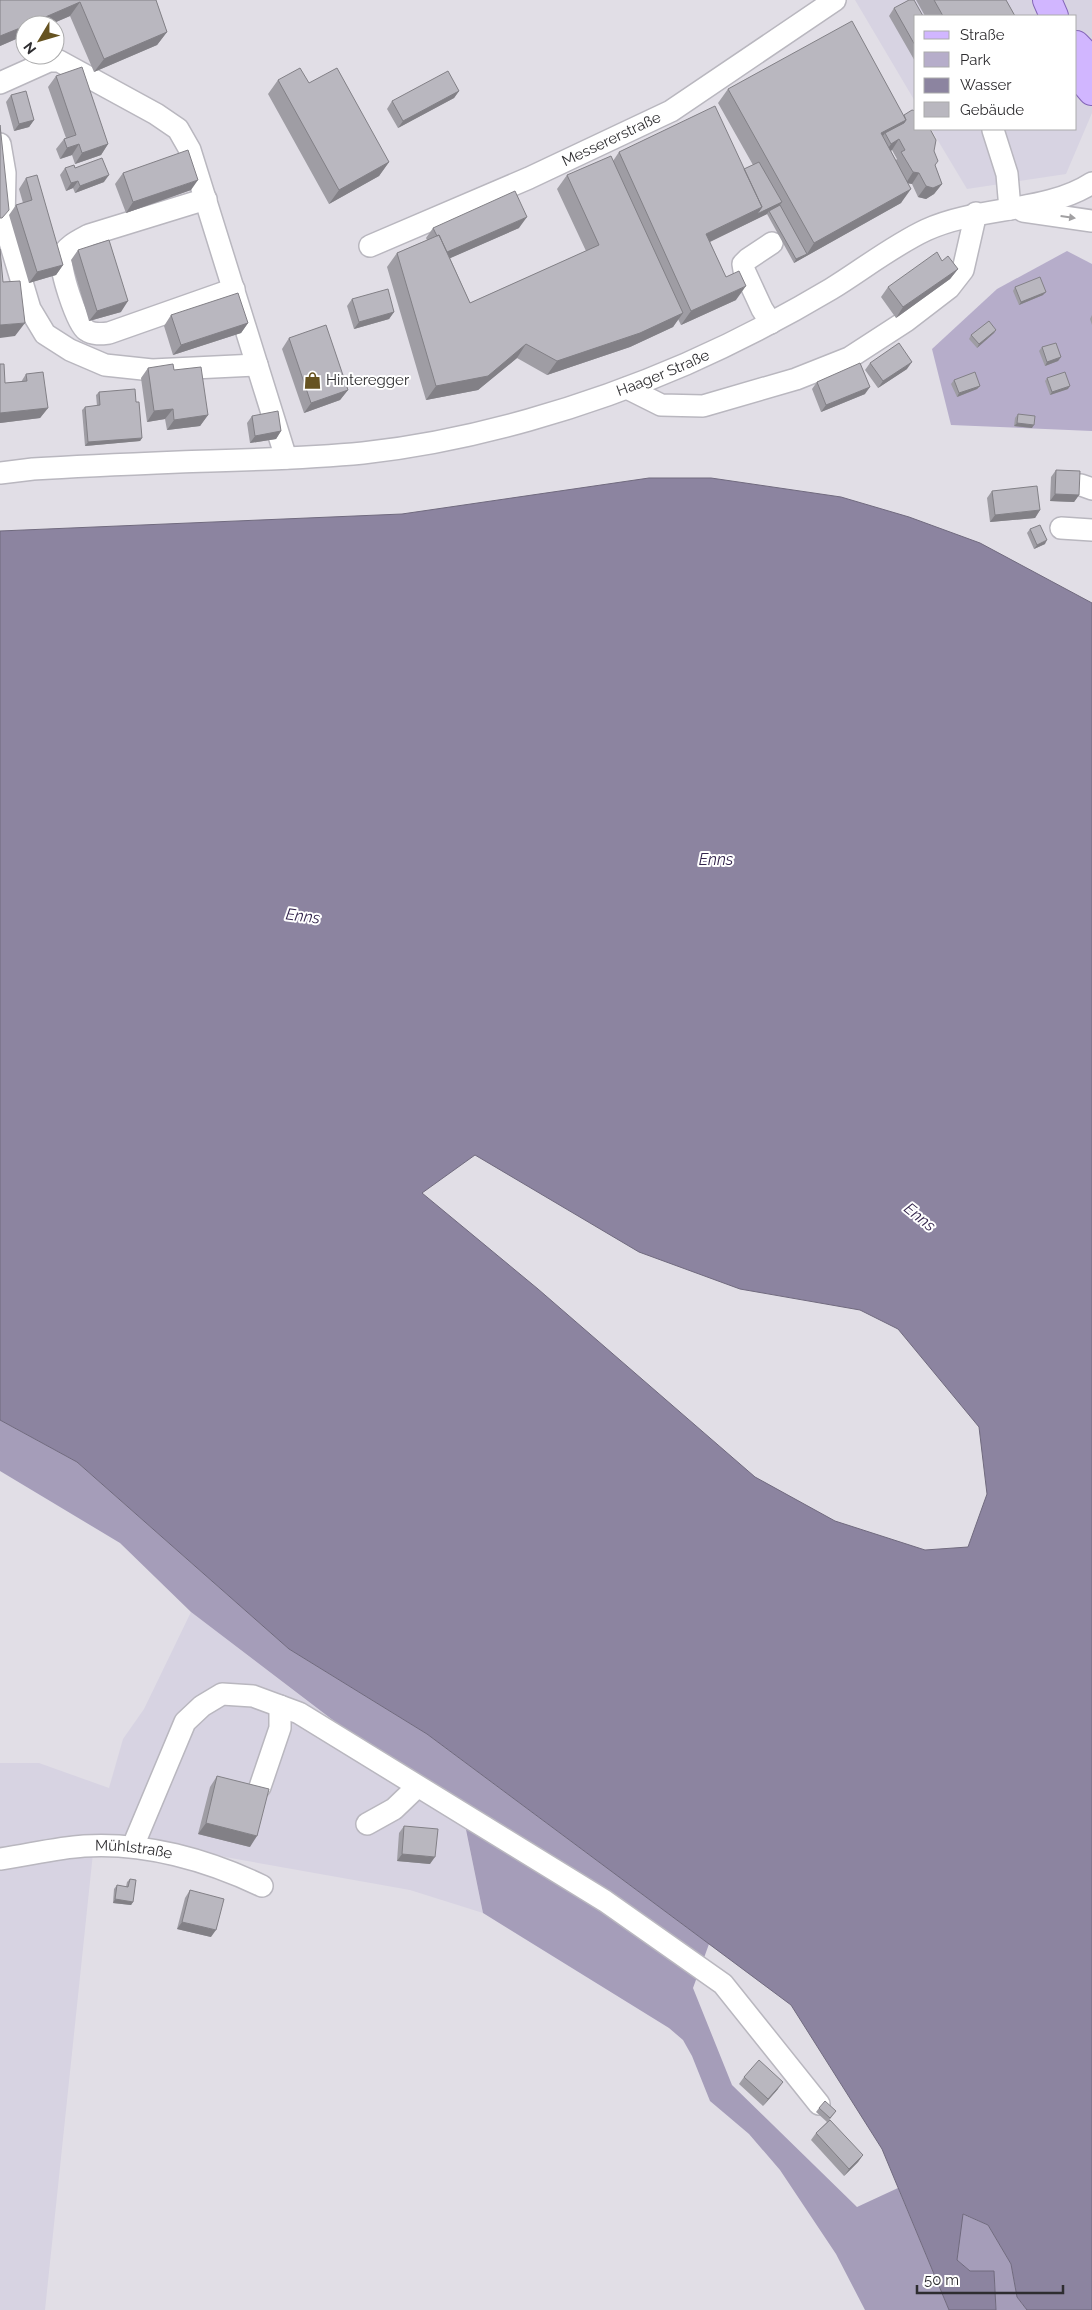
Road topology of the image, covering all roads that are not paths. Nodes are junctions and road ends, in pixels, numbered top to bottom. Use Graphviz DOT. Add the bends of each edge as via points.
graph roads {
  1 [pos="835,0"];
  2 [pos="1046,0"];
  3 [pos="1054,15"];
  4 [pos="1077,46"];
  5 [pos="1092,62"];
  6 [pos="1077,73"];
  7 [pos="0,83"];
  8 [pos="1092,91"];
  9 [pos="993,130"];
  10 [pos="0,144"];
  11 [pos="1092,183"];
  12 [pos="206,200"];
  13 [pos="1010,209"];
  14 [pos="976,213"];
  15 [pos="1092,221"];
  16 [pos="772,244"];
  17 [pos="370,246"];
  18 [pos="234,289"];
  19 [pos="771,323"];
  20 [pos="257,365"];
  21 [pos="627,388"];
  22 [pos="286,458"];
  23 [pos="0,473"];
  24 [pos="1061,528"];
  25 [pos="1092,530"];
  26 [pos="280,1706"];
  27 [pos="417,1786"];
  28 [pos="260,1787"];
  29 [pos="367,1824"];
  30 [pos="133,1846"];
  31 [pos="0,1859"];
  32 [pos="262,1886"];
  33 [pos="819,2104"];
  1 -- 17 [label="street, Messererstraße" via="671,111 529,178"];
  2 -- 3 [label="main road"];
  4 -- 5 [label="main road"];
  6 -- 8 [label="main road"];
  7 -- 12 [label="street" via="49,61 59,62 156,114 184,136"];
  9 -- 13 [label="street" via="1006,174"];
  10 -- 20 [label="street" via="5,173 4,222 30,309 45,334 70,350 105,365 152,370"];
  11 -- 13 [label="street, Haager Straße" via="1072,194"];
  12 -- 18 [label="street"];
  12 -- 18 [label="street" via="89,235 77,242 65,252 61,264 74,308 85,330 109,333"];
  13 -- 14 [label="street, Haager Straße"];
  13 -- 15 [label="street, Haager Straße, one-way"];
  14 -- 19 [label="street, Haager Straße" via="924,231"];
  14 -- 21 [label="street" via="963,270 949,288 849,358 796,379 703,406 661,405"];
  16 -- 19 [label="street" via="743,264"];
  18 -- 20 [label="street"];
  19 -- 21 [label="street, Haager Straße"];
  20 -- 22 [label="street"];
  21 -- 22 [label="street, Haager Straße" via="528,420 474,432 366,452"];
  22 -- 23 [label="street, Haager Straße"];
  24 -- 25 [label="street"];
  26 -- 27 [label="street" via="299,1713"];
  26 -- 28 [label="street" via="280,1728"];
  26 -- 30 [label="street" via="253,1696 222,1694 185,1722"];
  27 -- 29 [label="street" via="394,1809"];
  27 -- 33 [label="street" via="605,1901 723,1984"];
  30 -- 31 [label="street, Mühlstraße" via="84,1846"];
  30 -- 32 [label="street, Mühlstraße" via="208,1864"];
}
